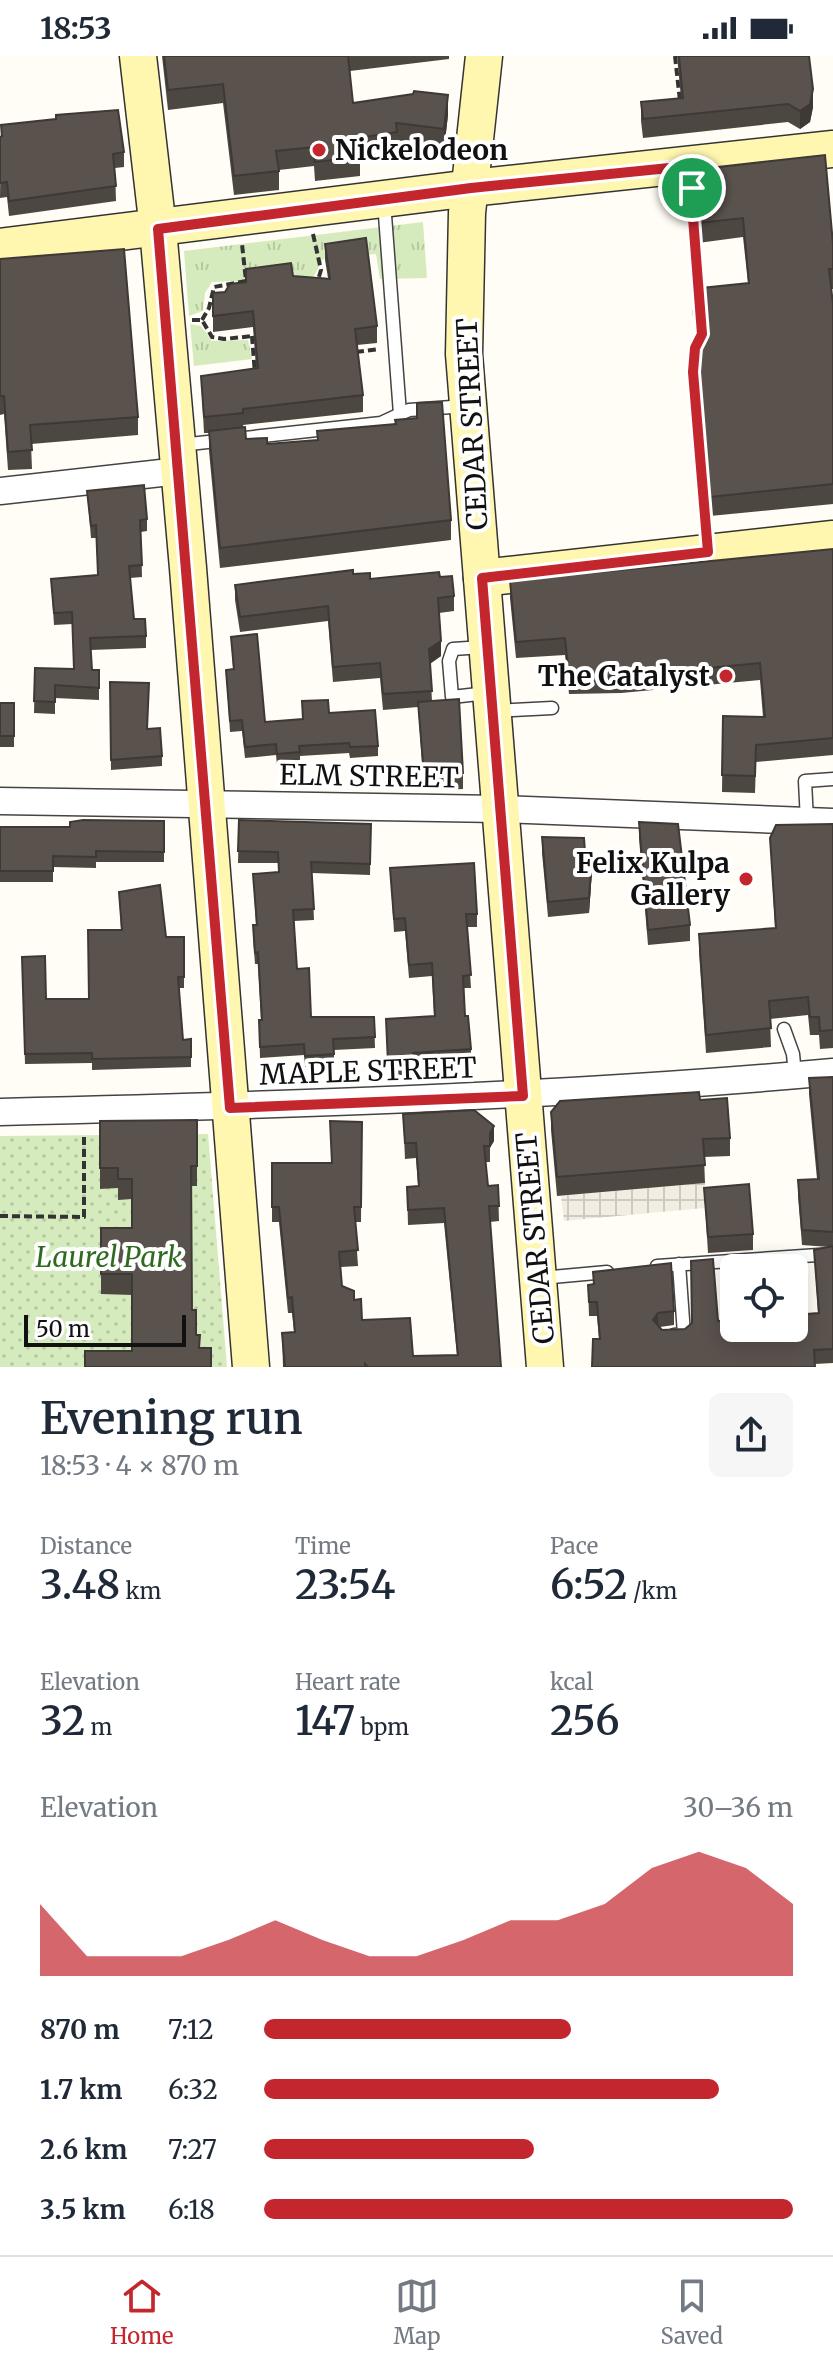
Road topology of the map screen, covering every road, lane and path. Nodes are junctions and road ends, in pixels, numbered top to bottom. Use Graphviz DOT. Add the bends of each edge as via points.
graph roads {
  1 [pos="138,56"];
  2 [pos="484,56"];
  3 [pos="675,56"];
  4 [pos="681,114"];
  5 [pos="833,149"];
  6 [pos="689,166"];
  7 [pos="471,188"];
  8 [pos="383,200"];
  9 [pos="158,229"];
  10 [pos="313,231"];
  11 [pos="242,239"];
  12 [pos="0,247"];
  13 [pos="317,296"];
  14 [pos="700,305"];
  15 [pos="202,320"];
  16 [pos="185,321"];
  17 [pos="262,333"];
  18 [pos="252,336"];
  19 [pos="388,348"];
  20 [pos="345,353"];
  21 [pos="694,360"];
  22 [pos="256,382"];
  23 [pos="470,406"];
  24 [pos="400,414"];
  25 [pos="178,458"];
  26 [pos="0,491"];
  27 [pos="833,539"];
  28 [pos="708,552"];
  29 [pos="482,578"];
  30 [pos="492,702"];
  31 [pos="552,708"];
  32 [pos="833,779"];
  33 [pos="0,801"];
  34 [pos="207,805"];
  35 [pos="499,809"];
  36 [pos="807,821"];
  37 [pos="833,822"];
  38 [pos="784,1029"];
  39 [pos="833,1072"];
  40 [pos="795,1075"];
  41 [pos="523,1096"];
  42 [pos="230,1108"];
  43 [pos="0,1112"];
  44 [pos="84,1126"];
  45 [pos="0,1216"];
  46 [pos="833,1254"];
  47 [pos="808,1257"];
  48 [pos="679,1264"];
  49 [pos="720,1264"];
  50 [pos="636,1269"];
  51 [pos="621,1270"];
  52 [pos="538,1278"];
  53 [pos="662,1335"];
  54 [pos="251,1367"];
  55 [pos="545,1367"];
  1 -- 9 [label="street"];
  2 -- 7 [label="street, CEDAR STREET"];
  3 -- 4 [label="path"];
  5 -- 6 [label="street"];
  6 -- 7 [label="street"];
  6 -- 14 [label="path"];
  7 -- 8 [label="street"];
  7 -- 23 [label="street, CEDAR STREET" via="464,332"];
  8 -- 9 [label="street"];
  8 -- 24 [label="lane"];
  9 -- 12 [label="street"];
  9 -- 25 [label="street"];
  10 -- 13 [label="path" via="321,270"];
  11 -- 15 [label="path" via="246,281 214,287"];
  15 -- 16 [label="path"];
  15 -- 18 [label="path" via="212,337"];
  17 -- 18 [label="path"];
  18 -- 22 [label="path"];
  19 -- 20 [label="path"];
  21 -- 28 [label="path"];
  23 -- 24 [label="lane"];
  23 -- 29 [label="street, CEDAR STREET"];
  24 -- 25 [label="lane" via="381,423"];
  25 -- 26 [label="street"];
  25 -- 34 [label="street"];
  27 -- 28 [label="street"];
  28 -- 29 [label="street"];
  29 -- 30 [label="street, CEDAR STREET"];
  30 -- 31 [label="lane"];
  30 -- 35 [label="street, CEDAR STREET"];
  32 -- 36 [label="lane" via="805,781"];
  33 -- 34 [label="street, ELM STREET"];
  34 -- 35 [label="street, ELM STREET"];
  34 -- 42 [label="street"];
  35 -- 36 [label="street, ELM STREET" via="558,805"];
  35 -- 41 [label="street, CEDAR STREET"];
  36 -- 37 [label="street, ELM STREET"];
  38 -- 40 [label="lane"];
  39 -- 40 [label="street, MAPLE STREET"];
  40 -- 41 [label="street, MAPLE STREET"];
  41 -- 42 [label="street, MAPLE STREET"];
  41 -- 52 [label="street, CEDAR STREET"];
  42 -- 43 [label="street, MAPLE STREET"];
  42 -- 54 [label="street"];
  44 -- 45 [label="path" via="84,1217"];
  46 -- 47 [label="lane"];
  48 -- 49 [label="lane"];
  48 -- 50 [label="lane"];
  48 -- 53 [label="lane" via="684,1334"];
  51 -- 52 [label="lane"];
  52 -- 55 [label="street, CEDAR STREET"];
}
